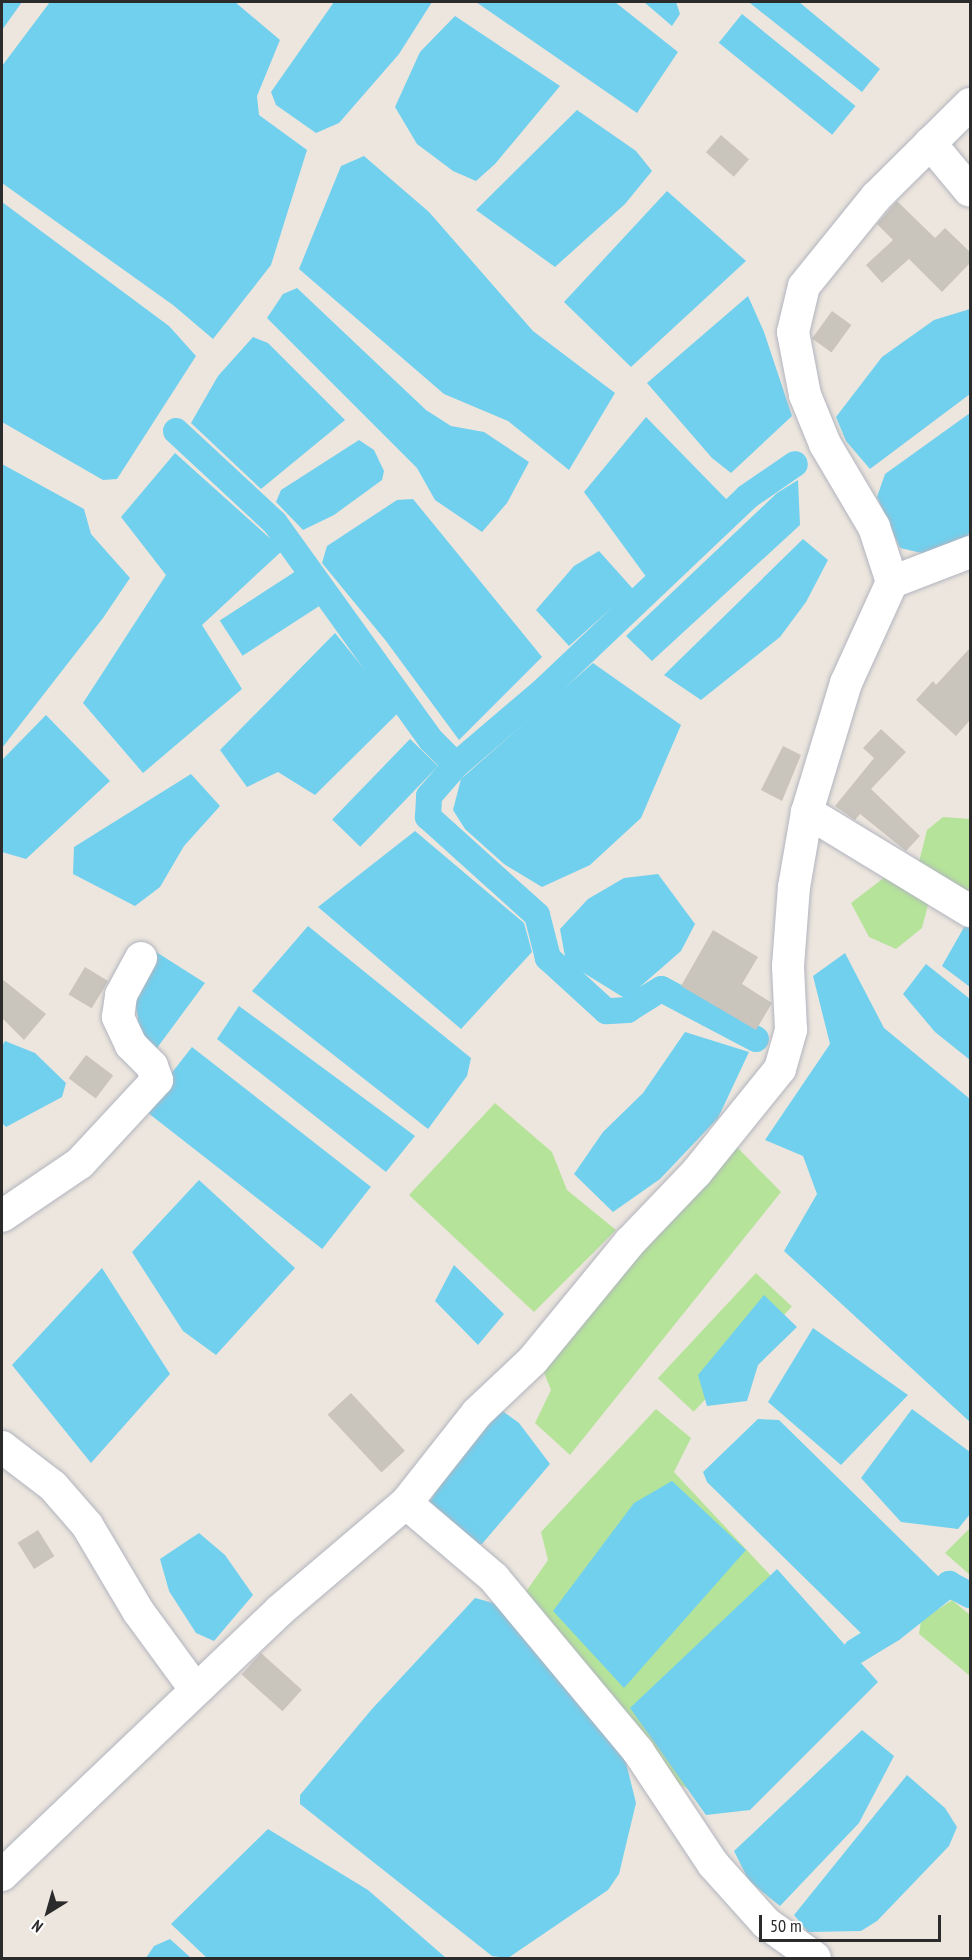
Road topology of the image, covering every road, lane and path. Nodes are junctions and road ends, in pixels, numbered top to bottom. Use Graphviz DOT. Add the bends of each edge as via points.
graph roads {
  1 [pos="970,104"];
  2 [pos="930,143"];
  3 [pos="970,190"];
  4 [pos="970,552"];
  5 [pos="892,582"];
  6 [pos="807,812"];
  7 [pos="970,910"];
  8 [pos="141,958"];
  9 [pos="2,1216"];
  10 [pos="2,1447"];
  11 [pos="406,1503"];
  12 [pos="195,1689"];
  13 [pos="2,1875"];
  14 [pos="814,1959"];
  1 -- 2 [label="street"];
  2 -- 3 [label="street"];
  2 -- 5 [label="street" via="876,196 804,286 793,332 805,395 825,444 874,527"];
  4 -- 5 [label="street"];
  5 -- 6 [label="street" via="846,683"];
  6 -- 7 [label="street"];
  6 -- 11 [label="street" via="794,887 788,966 791,1030 780,1069 696,1173 630,1242 532,1360 477,1413"];
  8 -- 9 [label="street" via="120,995 118,1017 131,1045 152,1066 157,1080 80,1163"];
  10 -- 12 [label="street" via="53,1486 87,1525 138,1611"];
  11 -- 12 [label="street"];
  11 -- 14 [label="street" via="494,1578 638,1751 713,1864 766,1923"];
  12 -- 13 [label="street"];
}
